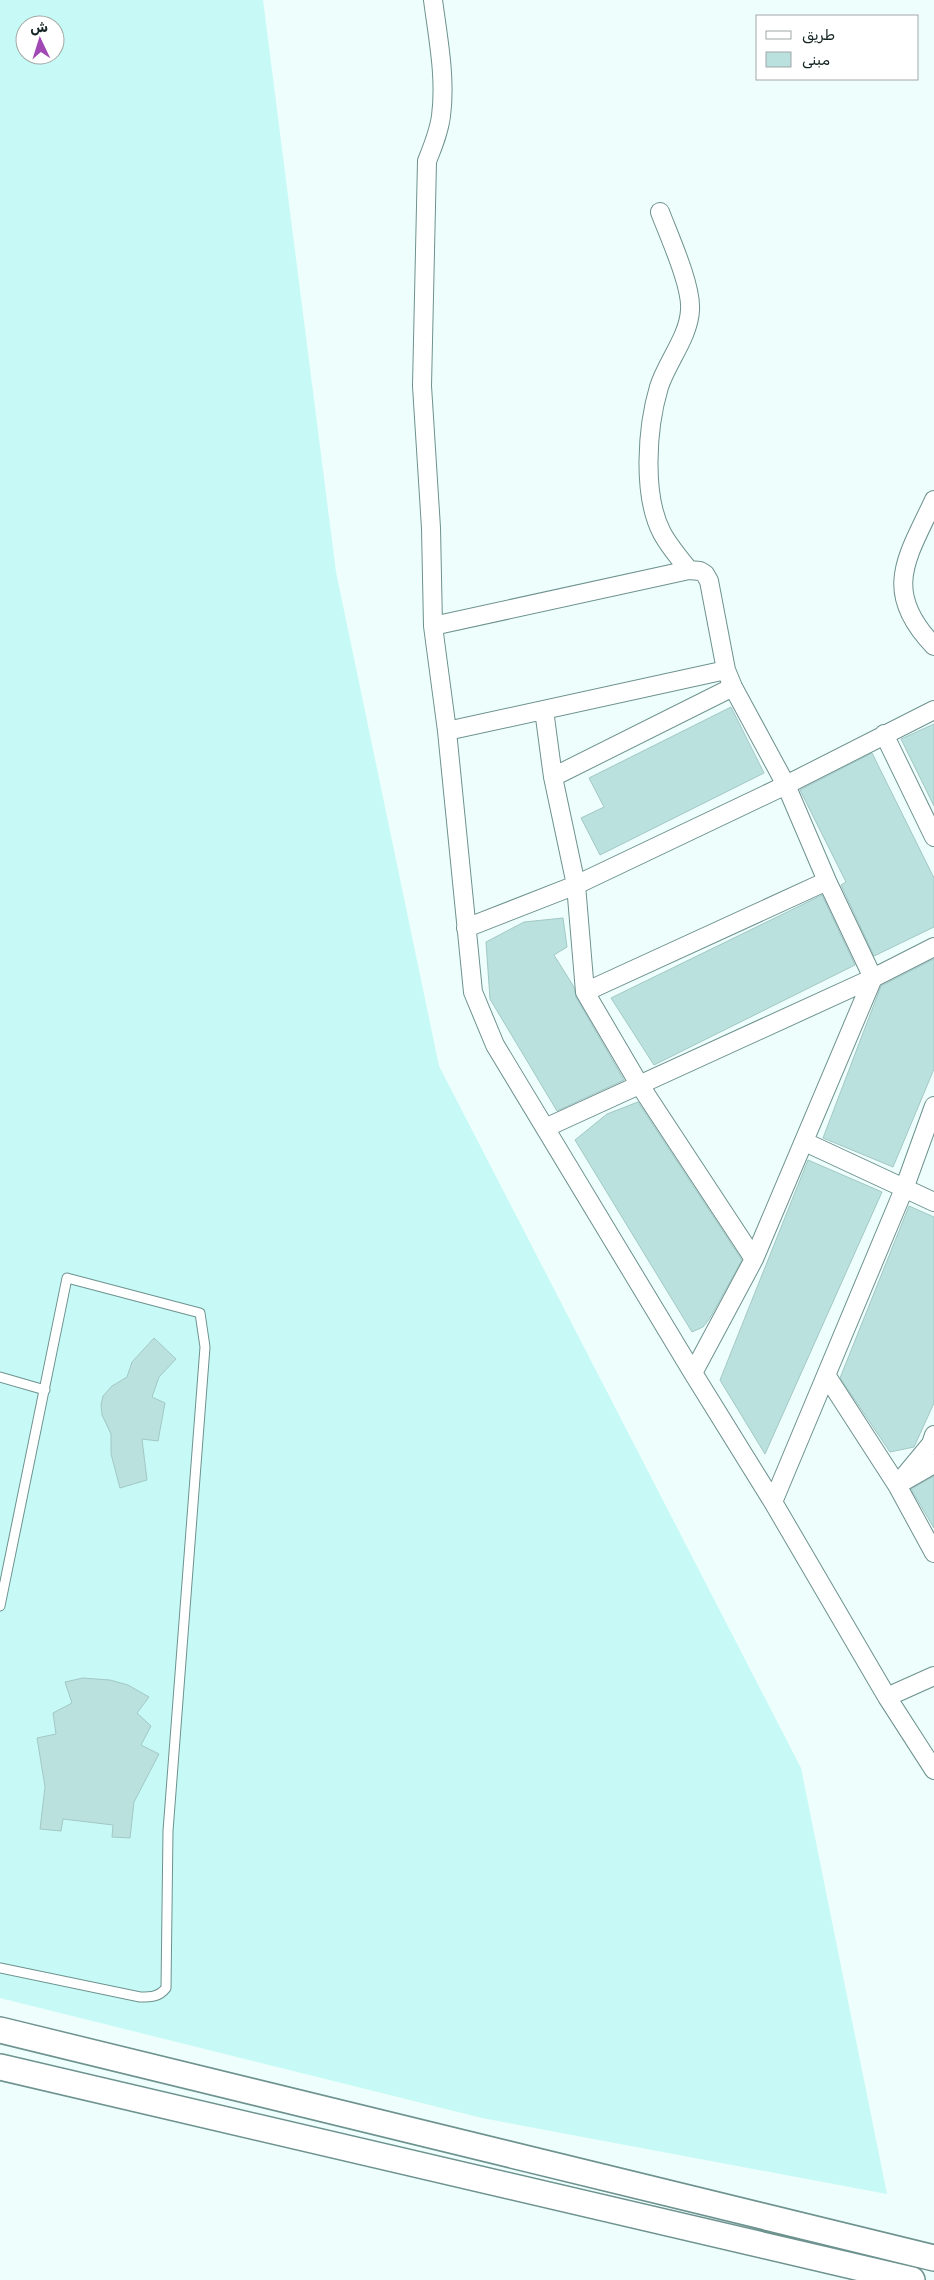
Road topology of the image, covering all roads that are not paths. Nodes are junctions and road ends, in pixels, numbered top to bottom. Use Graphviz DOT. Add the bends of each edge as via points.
graph roads {
  1 [pos="433,0"];
  2 [pos="660,212"];
  3 [pos="934,500"];
  4 [pos="689,570"];
  5 [pos="433,626"];
  6 [pos="934,646"];
  7 [pos="726,670"];
  8 [pos="733,688"];
  9 [pos="544,710"];
  10 [pos="934,710"];
  11 [pos="447,732"];
  12 [pos="884,734"];
  13 [pos="553,776"];
  14 [pos="786,785"];
  15 [pos="934,837"];
  16 [pos="827,881"];
  17 [pos="576,885"];
  18 [pos="466,928"];
  19 [pos="934,947"];
  20 [pos="873,978"];
  21 [pos="585,992"];
  22 [pos="639,1084"];
  23 [pos="934,1106"];
  24 [pos="545,1128"];
  25 [pos="805,1142"];
  26 [pos="904,1189"];
  27 [pos="934,1202"];
  28 [pos="754,1259"];
  29 [pos="693,1374"];
  30 [pos="826,1375"];
  31 [pos="0,1377"];
  32 [pos="45,1390"];
  33 [pos="934,1435"];
  34 [pos="934,1464"];
  35 [pos="897,1485"];
  36 [pos="773,1502"];
  37 [pos="934,1553"];
  38 [pos="0,1606"];
  39 [pos="934,1676"];
  40 [pos="887,1697"];
  41 [pos="934,1770"];
  42 [pos="0,1968"];
  43 [pos="0,2030"];
  44 [pos="0,2067"];
  45 [pos="934,2258"];
  46 [pos="912,2280"];
  1 -- 5 [label="street" via="441,66 441,115 427,161 422,386"];
  2 -- 4 [label="street" via="691,301 687,327 659,387 649,442 648,477 653,510 662,532"];
  3 -- 6 [label="street" via="902,577 909,610 920,632"];
  4 -- 5 [label="street"];
  4 -- 7 [label="street" via="700,571 709,581"];
  5 -- 11 [label="street"];
  7 -- 8 [label="street"];
  7 -- 9 [label="street"];
  8 -- 13 [label="street"];
  8 -- 14 [label="street"];
  9 -- 11 [label="street"];
  9 -- 13 [label="street"];
  10 -- 12 [label="street"];
  11 -- 18 [label="street"];
  12 -- 14 [label="street"];
  12 -- 15 [label="street"];
  13 -- 17 [label="street"];
  14 -- 16 [label="street"];
  14 -- 17 [label="street"];
  16 -- 20 [label="street"];
  16 -- 21 [label="street"];
  17 -- 18 [label="street"];
  17 -- 21 [label="street"];
  18 -- 24 [label="street" via="473,992 494,1045"];
  19 -- 20 [label="street"];
  20 -- 22 [label="street"];
  20 -- 25 [label="street"];
  21 -- 22 [label="street"];
  22 -- 24 [label="street"];
  22 -- 28 [label="street"];
  23 -- 26 [label="street"];
  24 -- 29 [label="street"];
  25 -- 26 [label="street"];
  25 -- 28 [label="street"];
  26 -- 27 [label="street"];
  26 -- 30 [label="street"];
  28 -- 29 [label="street"];
  29 -- 36 [label="street"];
  30 -- 35 [label="street"];
  30 -- 36 [label="street"];
  31 -- 32 [label="lane"];
  32 -- 38 [label="lane"];
  32 -- 42 [label="lane" via="67,1278 200,1313 205,1347 168,1831 166,1988 161,1994 140,1997"];
  33 -- 35 [label="street" via="931,1444"];
  34 -- 35 [label="street"];
  35 -- 37 [label="street"];
  36 -- 40 [label="street"];
  39 -- 40 [label="street"];
  40 -- 41 [label="street"];
  43 -- 45 [label="main road"];
  44 -- 46 [label="main road"];
}
